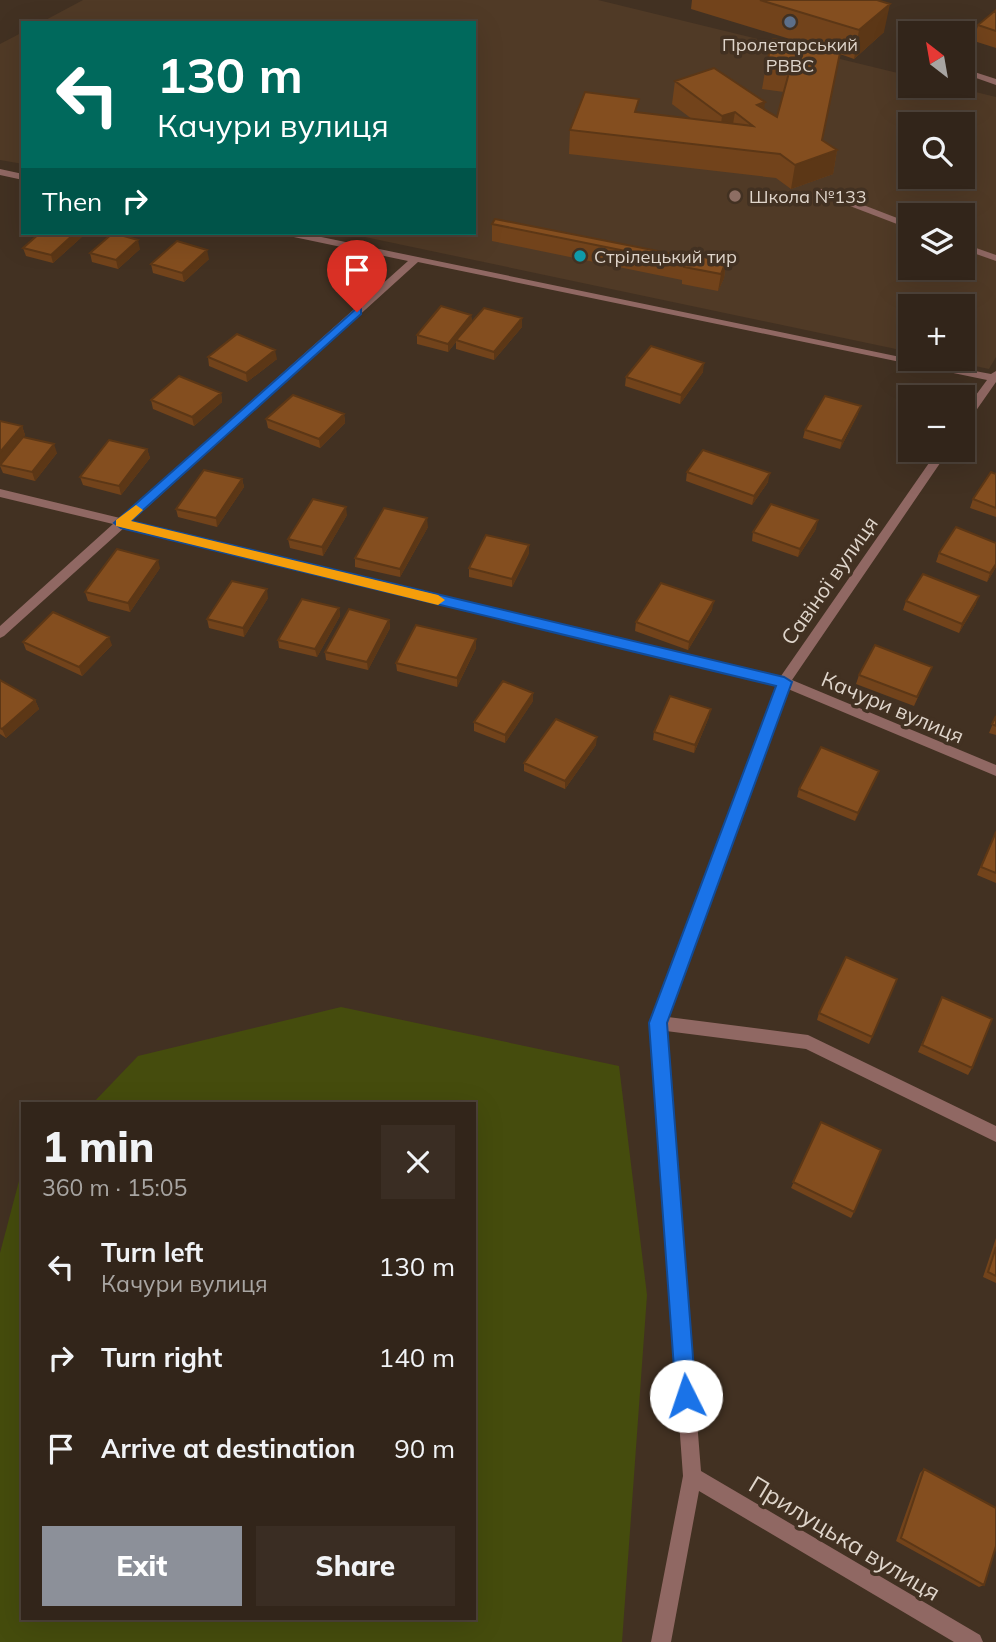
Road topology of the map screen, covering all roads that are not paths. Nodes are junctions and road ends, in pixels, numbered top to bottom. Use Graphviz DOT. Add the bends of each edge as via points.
graph roads {
  1 [pos="975,75"];
  2 [pos="996,82"];
  3 [pos="0,172"];
  4 [pos="21,177"];
  5 [pos="818,191"];
  6 [pos="898,221"];
  7 [pos="299,235"];
  8 [pos="975,251"];
  9 [pos="996,258"];
  10 [pos="416,259"];
  11 [pos="995,376"];
  12 [pos="975,404"];
  13 [pos="936,462"];
  14 [pos="0,493"];
  15 [pos="121,523"];
  16 [pos="0,633"];
  17 [pos="784,682"];
  18 [pos="996,771"];
  19 [pos="658,1023"];
  20 [pos="996,1134"];
  21 [pos="692,1476"];
  22 [pos="661,1642"];
  23 [pos="972,1642"];
  1 -- 2 [label="street"];
  3 -- 4 [label="street"];
  5 -- 6 [label="street"];
  7 -- 10 [label="street"];
  8 -- 9 [label="street"];
  10 -- 11 [label="street"];
  10 -- 15 [label="street"];
  11 -- 12 [label="street"];
  13 -- 17 [label="street, Савіної вулиця"];
  14 -- 15 [label="street, Качури вулиця"];
  15 -- 16 [label="street"];
  15 -- 17 [label="street, Качури вулиця"];
  17 -- 18 [label="street, Качури вулиця"];
  17 -- 19 [label="street, Савіної вулиця"];
  19 -- 20 [label="street" via="808,1042"];
  19 -- 21 [label="street, Савіної вулиця"];
  21 -- 22 [label="street, Савіної вулиця"];
  21 -- 23 [label="street, Прилуцька вулиця"];
}
